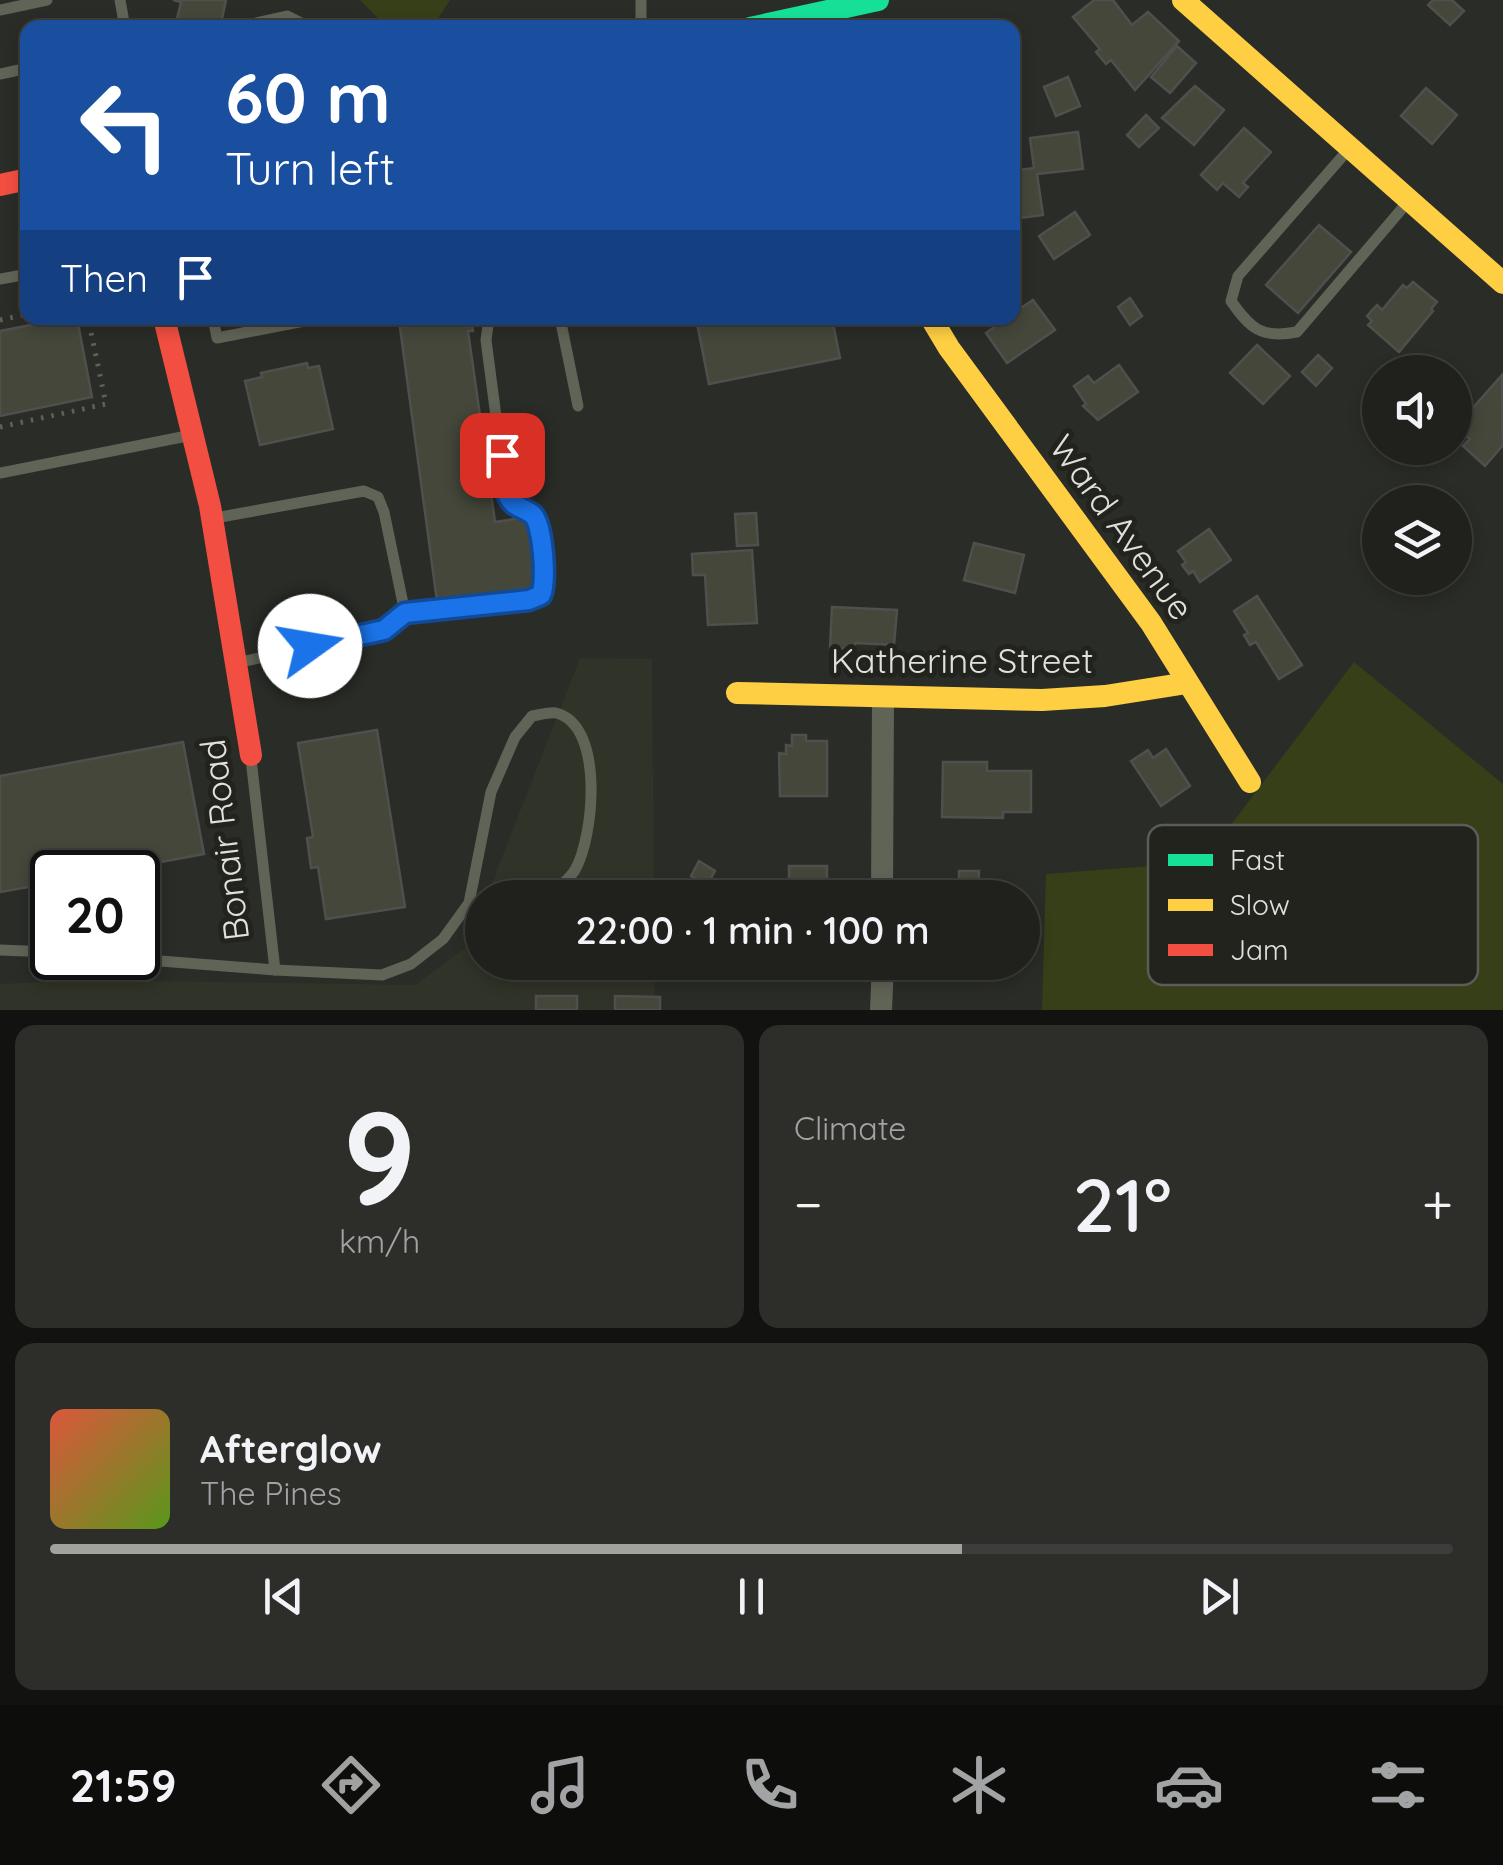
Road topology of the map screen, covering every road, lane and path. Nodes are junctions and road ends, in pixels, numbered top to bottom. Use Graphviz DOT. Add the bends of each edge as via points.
graph roads {
  1 [pos="47,0"];
  2 [pos="1183,0"];
  3 [pos="872,1"];
  4 [pos="0,10"];
  5 [pos="269,20"];
  6 [pos="295,20"];
  7 [pos="786,20"];
  8 [pos="1349,149"];
  9 [pos="1408,201"];
  10 [pos="1503,283"];
  11 [pos="20,316"];
  12 [pos="13,317"];
  13 [pos="0,320"];
  14 [pos="89,325"];
  15 [pos="166,325"];
  16 [pos="214,325"];
  17 [pos="253,325"];
  18 [pos="487,325"];
  19 [pos="561,325"];
  20 [pos="935,325"];
  21 [pos="16,328"];
  22 [pos="97,362"];
  23 [pos="86,364"];
  24 [pos="578,406"];
  25 [pos="0,427"];
  26 [pos="192,435"];
  27 [pos="0,473"];
  28 [pos="212,519"];
  29 [pos="405,613"];
  30 [pos="236,664"];
  31 [pos="1186,683"];
  32 [pos="737,692"];
  33 [pos="883,698"];
  34 [pos="250,755"];
  35 [pos="1250,782"];
  36 [pos="479,880"];
  37 [pos="566,880"];
  38 [pos="882,880"];
  39 [pos="465,915"];
  40 [pos="0,950"];
  41 [pos="30,951"];
  42 [pos="160,961"];
  43 [pos="275,970"];
  44 [pos="882,980"];
  45 [pos="881,1010"];
  1 -- 4 [label="lane"];
  2 -- 8 [label="main road"];
  3 -- 7 [label="main road"];
  5 -- 6 [label="lane"];
  8 -- 9 [label="main road"];
  8 -- 9 [label="lane" via="1238,276 1231,301 1249,327 1278,336 1296,332"];
  9 -- 10 [label="main road"];
  11 -- 12 [label="path"];
  12 -- 13 [label="path"];
  12 -- 21 [label="path"];
  14 -- 22 [label="path"];
  15 -- 26 [label="main road, Bonair Road"];
  16 -- 17 [label="lane" via="217,338"];
  18 -- 29 [label="lane" via="506,494 537,522 545,586 529,600"];
  19 -- 24 [label="lane"];
  20 -- 31 [label="main road, Ward Avenue" via="1109,562"];
  22 -- 23 [label="path"];
  22 -- 25 [label="path" via="106,404"];
  26 -- 27 [label="lane"];
  26 -- 28 [label="main road, Bonair Road"];
  28 -- 29 [label="lane" via="364,492 378,498"];
  28 -- 30 [label="main road, Bonair Road"];
  29 -- 30 [label="lane" via="384,630"];
  30 -- 34 [label="main road, Bonair Road"];
  31 -- 33 [label="main road, Katherine Street" via="1042,700"];
  31 -- 35 [label="main road, Ward Avenue"];
  32 -- 33 [label="main road, Katherine Street"];
  33 -- 38 [label="street"];
  34 -- 43 [label="lane, Bonair Road"];
  36 -- 37 [label="lane" via="491,792 502,764 532,716 554,712 582,737 592,798 588,833"];
  39 -- 43 [label="lane" via="395,972"];
  40 -- 41 [label="lane"];
  42 -- 43 [label="lane, Bonair Road"];
  44 -- 45 [label="street"];
}
